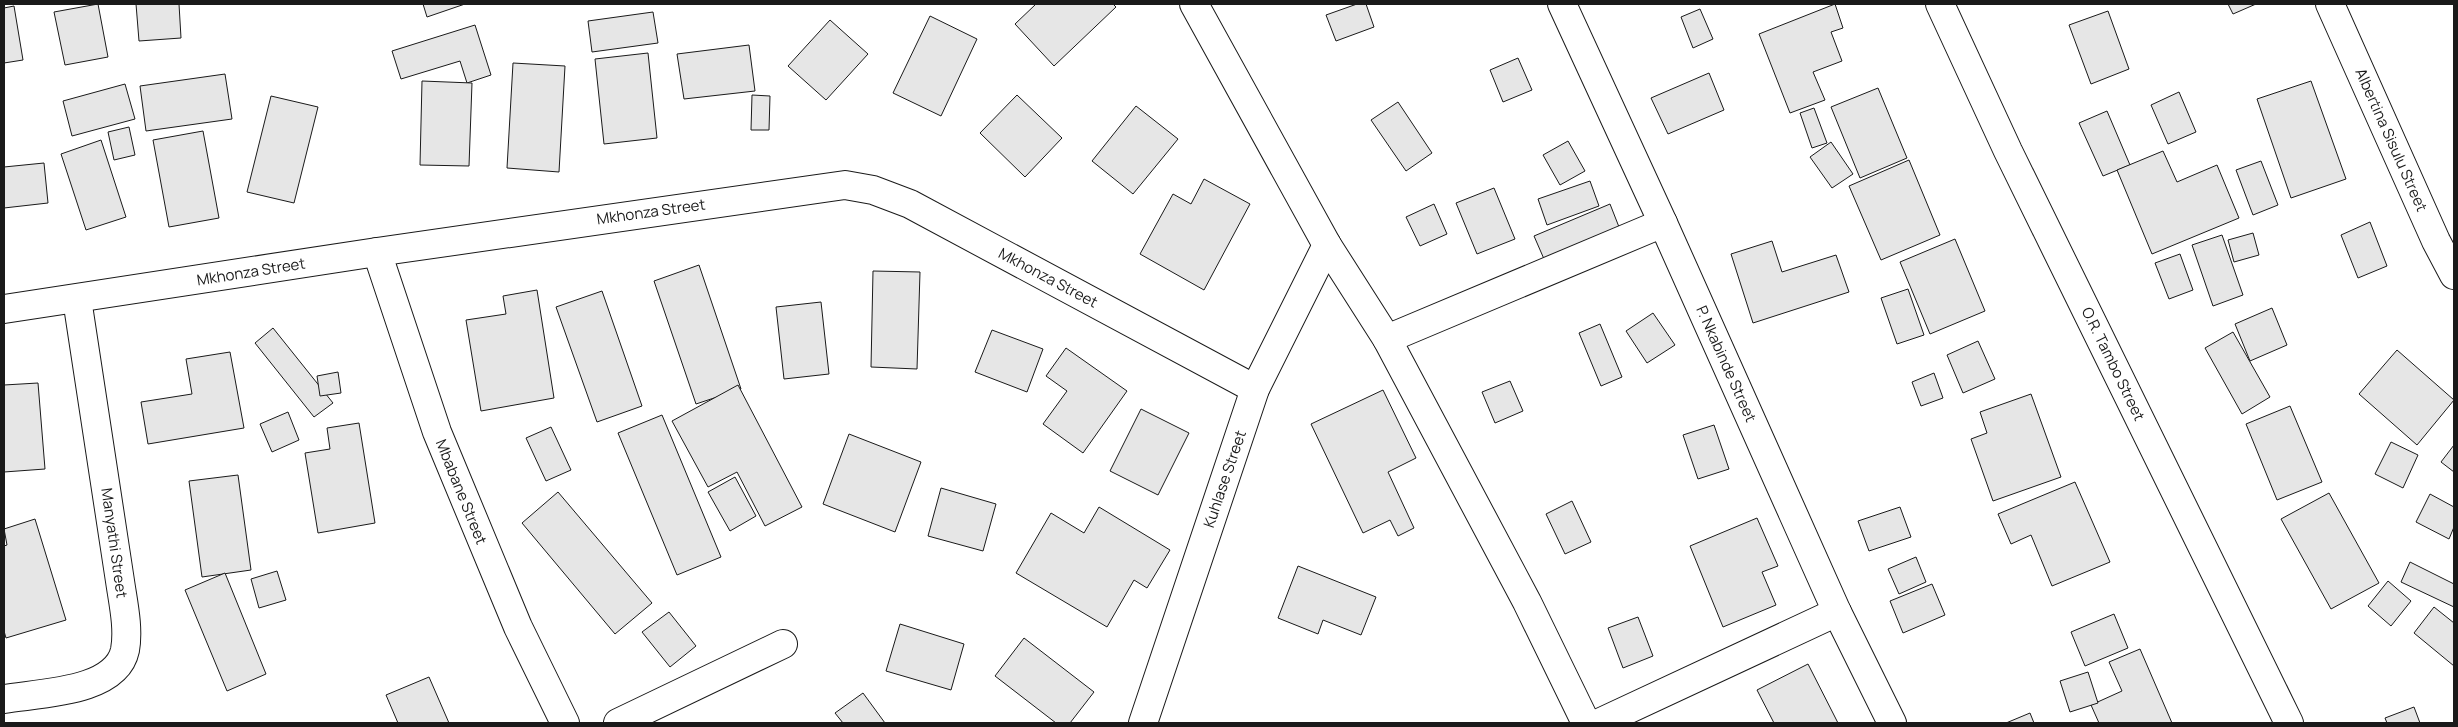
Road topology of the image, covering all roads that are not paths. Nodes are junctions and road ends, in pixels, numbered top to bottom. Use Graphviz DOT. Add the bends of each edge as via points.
graph roads {
  1 [pos="1194,4"];
  2 [pos="1562,4"];
  3 [pos="1940,4"];
  4 [pos="2330,4"];
  5 [pos="1663,223"];
  6 [pos="1328,245"];
  7 [pos="377,252"];
  8 [pos="2454,275"];
  9 [pos="77,299"];
  10 [pos="4,309"];
  11 [pos="1387,339"];
  12 [pos="1255,389"];
  13 [pos="1837,612"];
  14 [pos="783,644"];
  15 [pos="4,698"];
  16 [pos="565,723"];
  17 [pos="618,723"];
  18 [pos="1143,723"];
  19 [pos="1586,723"];
  20 [pos="1599,723"];
  21 [pos="1892,723"];
  22 [pos="2289,723"];
  1 -- 6 [label="street"];
  2 -- 5 [label="street, P. Nkabinde Street"];
  3 -- 22 [label="street, O.R. Tambo Street" via="2008,151"];
  4 -- 8 [label="street, Albertina Sisulu Street"];
  5 -- 11 [label="street"];
  5 -- 13 [label="street, P. Nkabinde Street"];
  6 -- 11 [label="street"];
  6 -- 12 [label="street, Kuhlase Street"];
  7 -- 9 [label="street, Mkhonza Street"];
  7 -- 12 [label="street, Mkhonza Street" via="822,187 861,187 910,204"];
  7 -- 16 [label="street, Mbabane Street" via="444,450 518,627"];
  9 -- 10 [label="street, Mkhonza Street"];
  9 -- 15 [label="street, Manyathi Street" via="120,581 125,650 115,668 96,682"];
  11 -- 19 [label="street" via="1527,602"];
  12 -- 18 [label="street, Kuhlase Street"];
  13 -- 20 [label="street"];
  13 -- 21 [label="street, P. Nkabinde Street"];
  14 -- 17 [label="street"];
}
